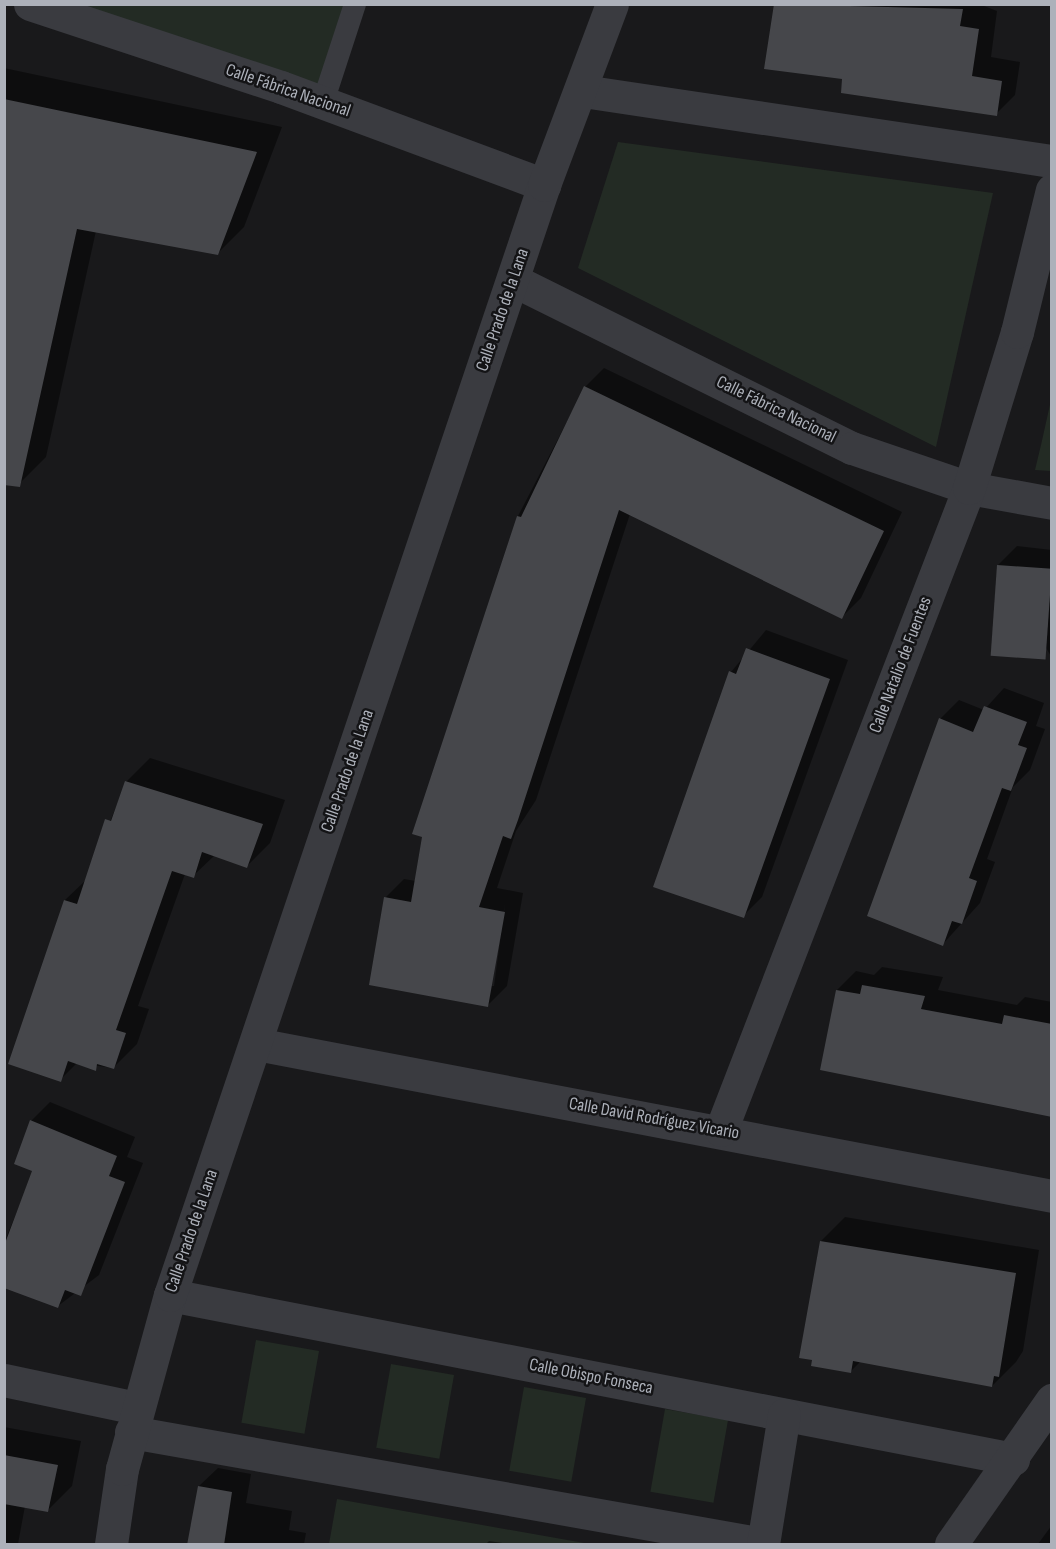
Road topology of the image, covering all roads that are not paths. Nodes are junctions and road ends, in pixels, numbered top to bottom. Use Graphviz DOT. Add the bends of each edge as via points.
graph roads {
  1 [pos="30,4"];
  2 [pos="355,4"];
  3 [pos="612,4"];
  4 [pos="583,91"];
  5 [pos="323,102"];
  6 [pos="1052,161"];
  7 [pos="544,185"];
  8 [pos="1052,190"];
  9 [pos="513,280"];
  10 [pos="969,488"];
  11 [pos="1052,503"];
  12 [pos="256,1044"];
  13 [pos="722,1130"];
  14 [pos="1052,1196"];
  15 [pos="170,1295"];
  16 [pos="4,1380"];
  17 [pos="1052,1400"];
  18 [pos="784,1414"];
  19 [pos="134,1420"];
  20 [pos="1013,1459"];
  21 [pos="763,1544"];
  22 [pos="111,1545"];
  23 [pos="951,1545"];
  1 -- 5 [label="street, Calle Fábrica Nacional"];
  2 -- 5 [label="lane"];
  3 -- 4 [label="street, Calle Prado de la Lana"];
  4 -- 6 [label="street"];
  4 -- 7 [label="street, Calle Prado de la Lana"];
  5 -- 7 [label="street, Calle Fábrica Nacional"];
  7 -- 9 [label="street, Calle Prado de la Lana"];
  8 -- 10 [label="street, Calle Natalio de Fuentes" via="1017,332"];
  9 -- 10 [label="street, Calle Fábrica Nacional" via="852,448"];
  9 -- 12 [label="street, Calle Prado de la Lana"];
  10 -- 11 [label="street, Calle Fábrica Nacional"];
  10 -- 13 [label="street, Calle Natalio de Fuentes"];
  12 -- 13 [label="street, Calle David Rodríguez Vicario"];
  12 -- 15 [label="street, Calle Prado de la Lana"];
  13 -- 14 [label="street, Calle David Rodríguez Vicario"];
  15 -- 18 [label="street, Calle Obispo Fonseca"];
  15 -- 19 [label="street, Calle Prado de la Lana"];
  16 -- 19 [label="street"];
  17 -- 20 [label="street"];
  18 -- 20 [label="street, Calle Obispo Fonseca"];
  18 -- 21 [label="street"];
  19 -- 21 [label="street"];
  19 -- 22 [label="street, Calle Prado de la Lana"];
  20 -- 23 [label="street"];
}
